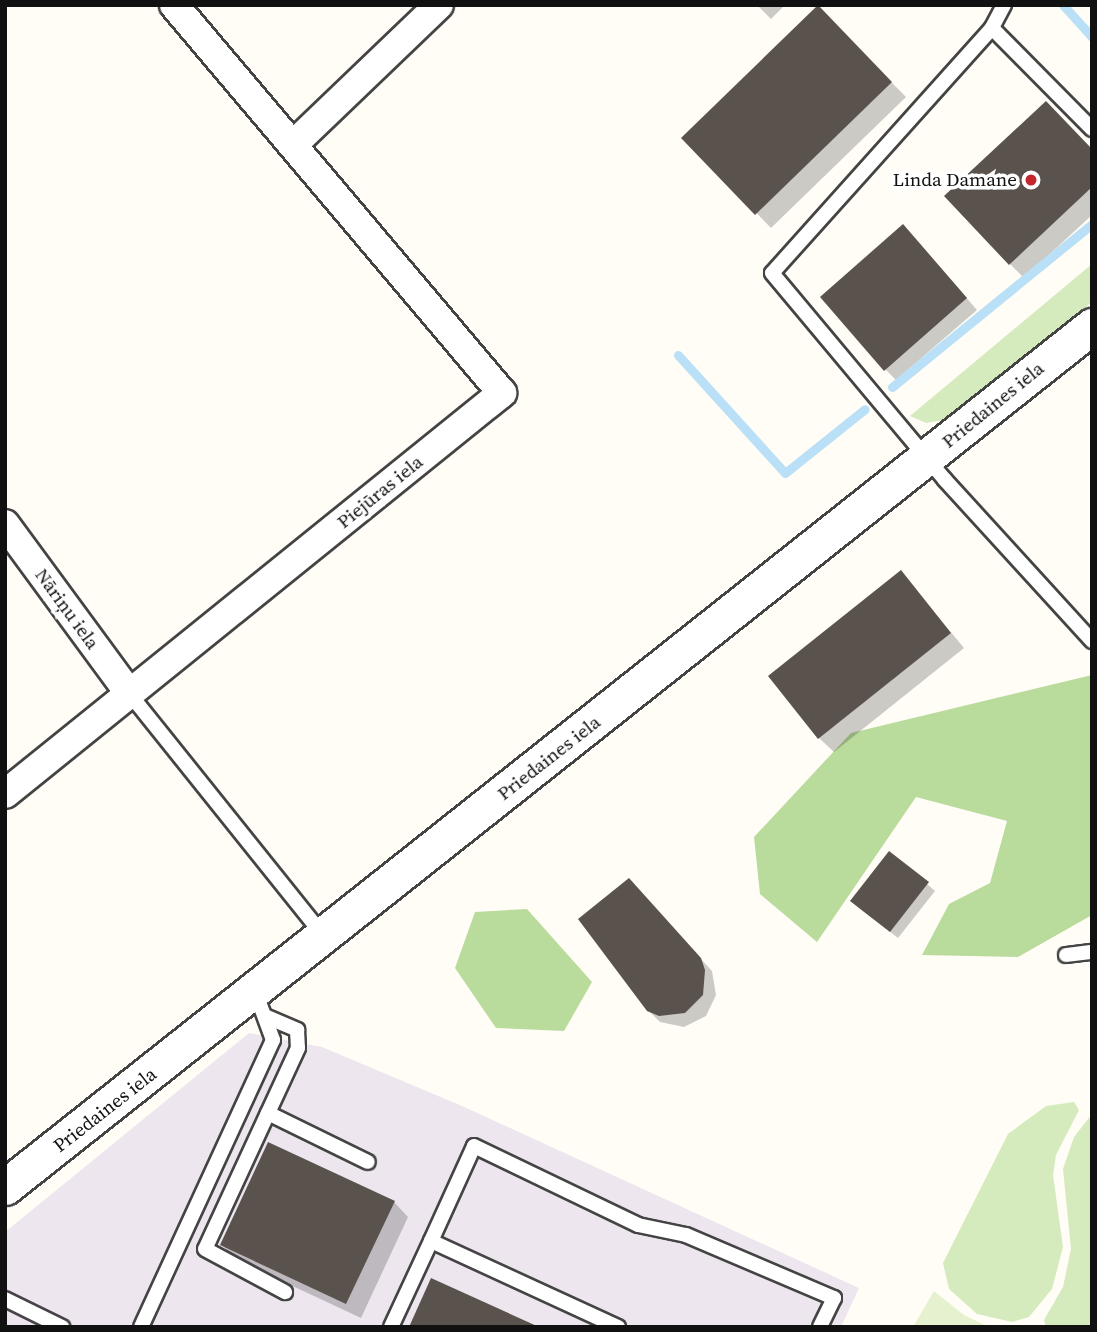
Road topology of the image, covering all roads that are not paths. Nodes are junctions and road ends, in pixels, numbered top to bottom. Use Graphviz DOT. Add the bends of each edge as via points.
graph roads {
  1 [pos="173,5"];
  2 [pos="439,5"];
  3 [pos="1004,5"];
  4 [pos="992,28"];
  5 [pos="1092,129"];
  6 [pos="293,145"];
  7 [pos="1092,326"];
  8 [pos="927,459"];
  9 [pos="5,524"];
  10 [pos="1092,641"];
  11 [pos="129,693"];
  12 [pos="5,794"];
  13 [pos="324,936"];
  14 [pos="1092,953"];
  15 [pos="1066,955"];
  16 [pos="261,1004"];
  17 [pos="268,1113"];
  18 [pos="368,1162"];
  19 [pos="5,1187"];
  20 [pos="430,1241"];
  21 [pos="285,1292"];
  22 [pos="5,1299"];
  23 [pos="62,1327"];
  24 [pos="141,1327"];
  25 [pos="391,1327"];
  26 [pos="618,1327"];
  27 [pos="820,1327"];
  1 -- 6 [label="street, Piejūras iela"];
  2 -- 6 [label="street"];
  3 -- 4 [label="lane"];
  4 -- 5 [label="lane"];
  4 -- 8 [label="lane" via="772,273"];
  6 -- 11 [label="street, Piejūras iela" via="502,393"];
  7 -- 8 [label="street, Priedaines iela"];
  8 -- 10 [label="lane"];
  8 -- 13 [label="street, Priedaines iela"];
  9 -- 11 [label="street, Nāriņu iela"];
  11 -- 12 [label="street, Piejūras iela"];
  11 -- 13 [label="lane"];
  13 -- 16 [label="street, Priedaines iela"];
  14 -- 15 [label="lane"];
  16 -- 17 [label="lane" via="297,1030 299,1048"];
  16 -- 19 [label="street, Priedaines iela"];
  16 -- 24 [label="lane" via="272,1040"];
  17 -- 18 [label="lane"];
  17 -- 21 [label="lane" via="205,1249"];
  20 -- 25 [label="lane"];
  20 -- 26 [label="lane"];
  20 -- 27 [label="lane" via="474,1146 638,1225 686,1235 834,1298"];
  22 -- 23 [label="lane"];
}
